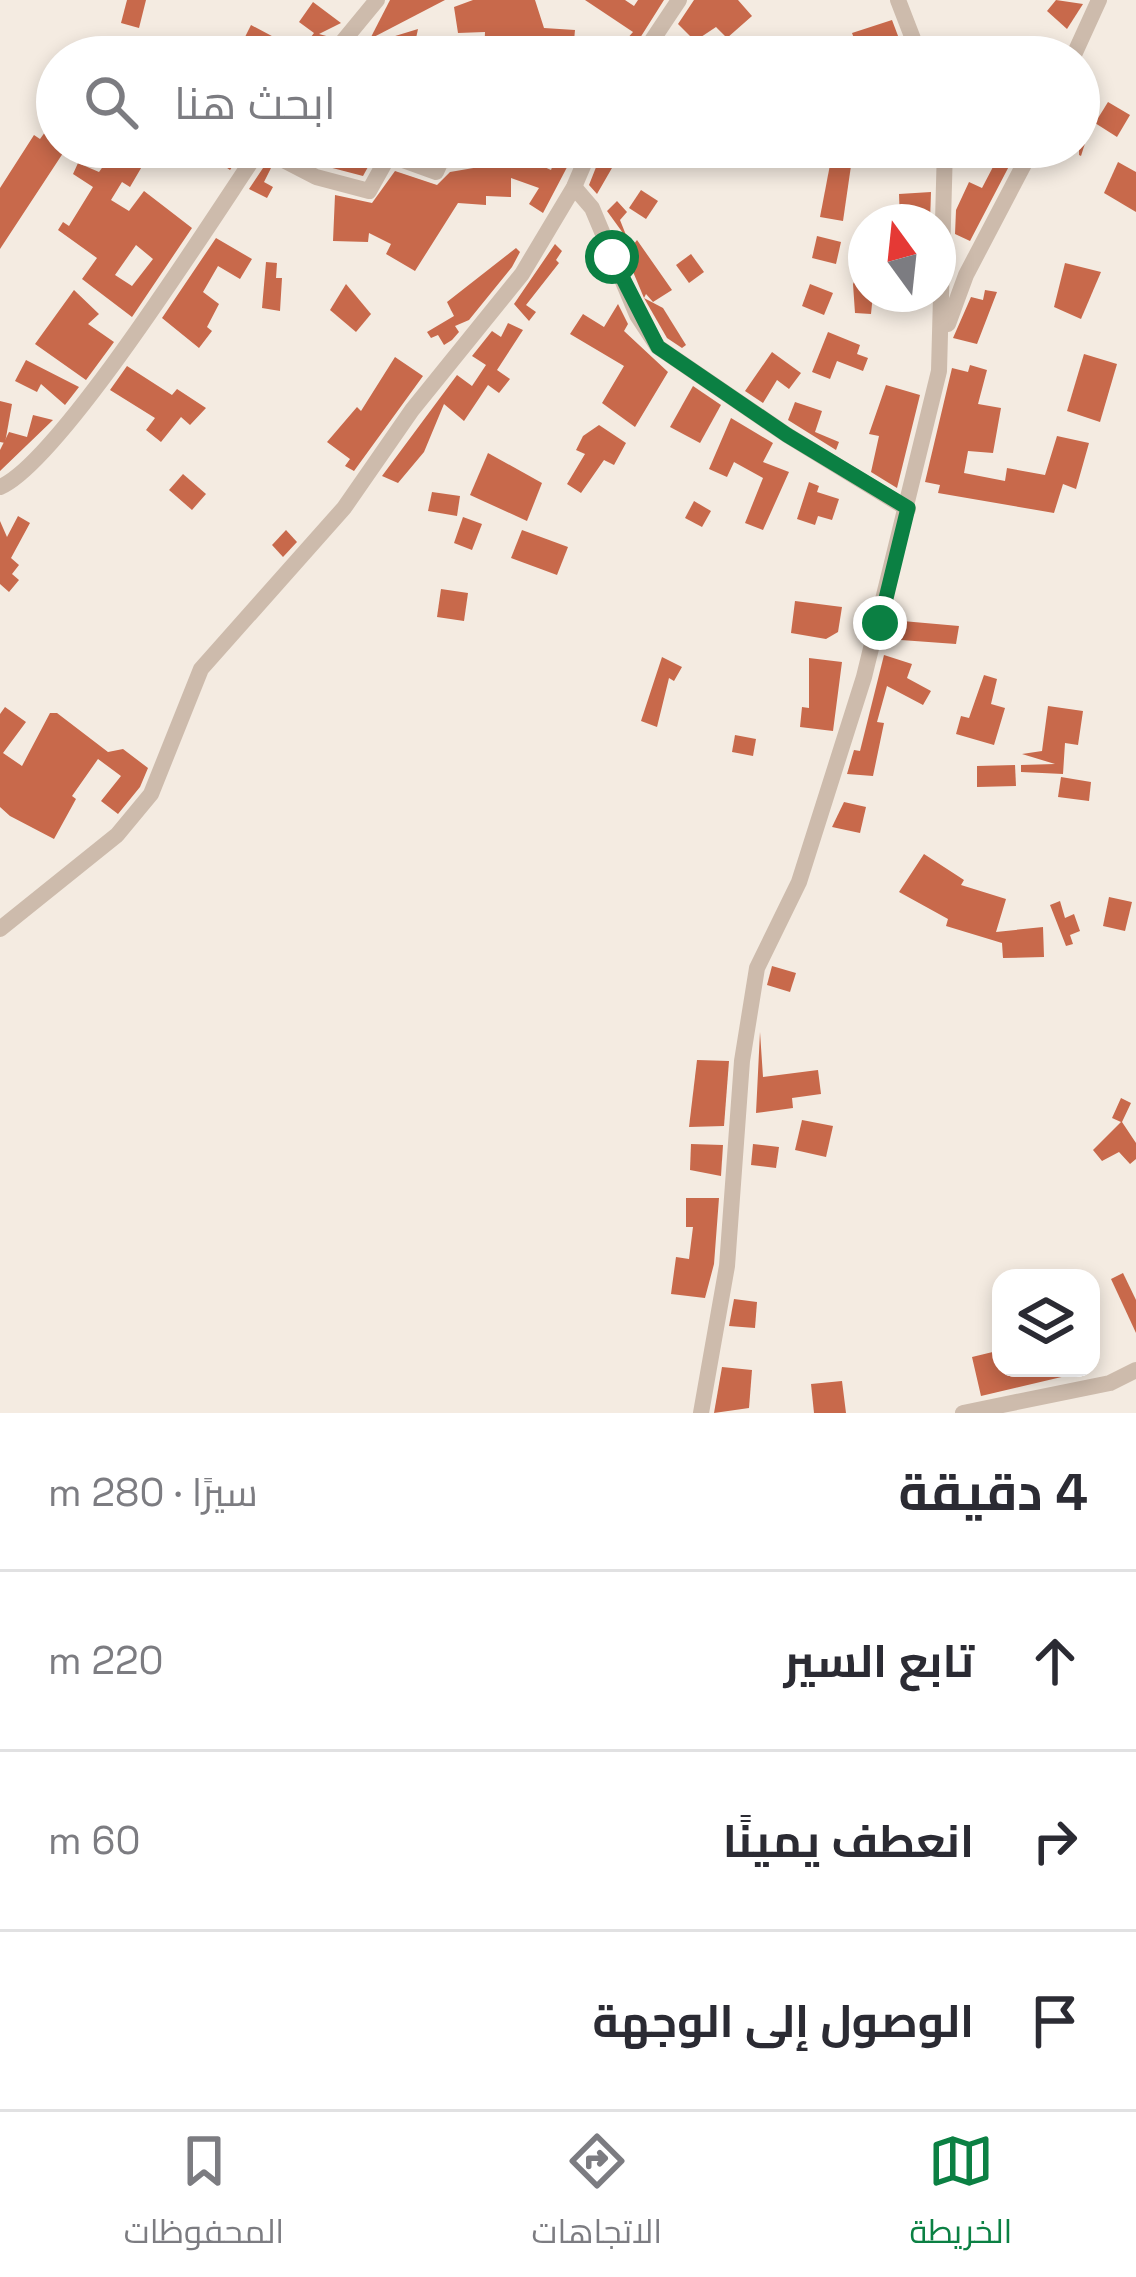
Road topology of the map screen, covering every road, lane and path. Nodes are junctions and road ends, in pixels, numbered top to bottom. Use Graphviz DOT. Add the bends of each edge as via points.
graph roads {
  1 [pos="377,0"];
  2 [pos="679,0"];
  3 [pos="898,0"];
  4 [pos="1099,0"];
  5 [pos="351,36"];
  6 [pos="655,36"];
  7 [pos="912,36"];
  8 [pos="1083,36"];
  9 [pos="247,168"];
  10 [pos="299,168"];
  11 [pos="382,168"];
  12 [pos="582,168"];
  13 [pos="945,168"];
  14 [pos="1022,168"];
  15 [pos="574,187"];
  16 [pos="944,336"];
  17 [pos="0,487"];
  18 [pos="908,508"];
  19 [pos="0,929"];
  20 [pos="1136,1370"];
  21 [pos="701,1413"];
  22 [pos="962,1413"];
  1 -- 5 [label="street"];
  2 -- 6 [label="street"];
  3 -- 7 [label="street"];
  4 -- 8 [label="street"];
  9 -- 17 [label="street" via="34,466"];
  10 -- 11 [label="street" via="369,191"];
  12 -- 15 [label="street"];
  13 -- 16 [label="street"];
  14 -- 16 [label="street"];
  15 -- 18 [label="street" via="592,208 658,347"];
  15 -- 19 [label="street" via="522,274 344,508 201,669 151,794 117,835"];
  16 -- 18 [label="street"];
  18 -- 21 [label="street" via="799,882 757,968 727,1266"];
  20 -- 22 [label="street"];
}
